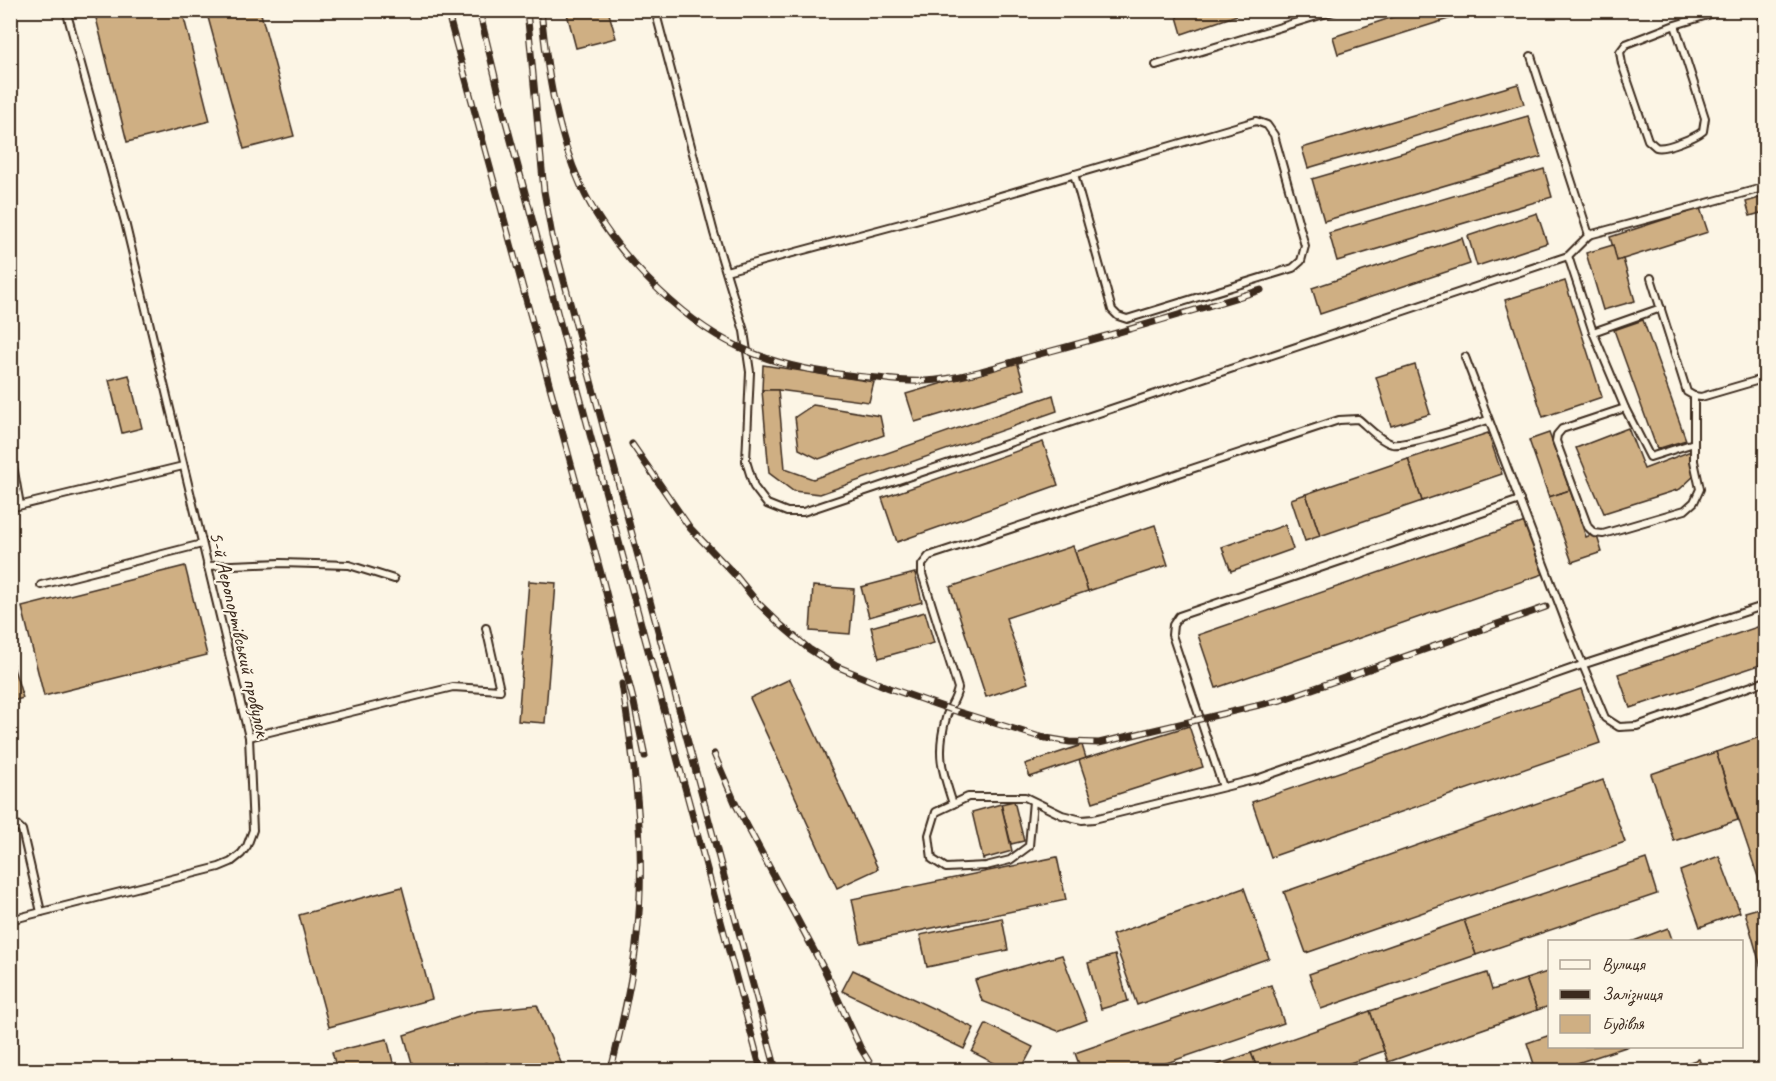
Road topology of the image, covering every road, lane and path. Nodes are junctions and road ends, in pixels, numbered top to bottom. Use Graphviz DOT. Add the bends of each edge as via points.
graph roads {
  1 [pos="66,10"];
  2 [pos="655,10"];
  3 [pos="1337,10"];
  4 [pos="1724,10"];
  5 [pos="1764,10"];
  6 [pos="1766,16"];
  7 [pos="1675,25"];
  8 [pos="1531,56"];
  9 [pos="1156,65"];
  10 [pos="1074,174"];
  11 [pos="1766,187"];
  12 [pos="1588,235"];
  13 [pos="1568,256"];
  14 [pos="726,271"];
  15 [pos="1652,278"];
  16 [pos="1661,309"];
  17 [pos="1593,332"];
  18 [pos="1465,357"];
  19 [pos="1766,378"];
  20 [pos="1694,396"];
  21 [pos="1625,408"];
  22 [pos="1488,420"];
  23 [pos="1694,443"];
  24 [pos="10,448"];
  25 [pos="183,466"];
  26 [pos="1520,500"];
  27 [pos="20,505"];
  28 [pos="10,508"];
  29 [pos="202,544"];
  30 [pos="207,566"];
  31 [pos="394,579"];
  32 [pos="42,585"];
  33 [pos="1766,605"];
  34 [pos="486,628"];
  35 [pos="1582,665"];
  36 [pos="1766,681"];
  37 [pos="249,737"];
  38 [pos="1223,787"];
  39 [pos="1033,801"];
  40 [pos="953,804"];
  41 [pos="10,819"];
  42 [pos="41,912"];
  43 [pos="10,920"];
  1 -- 25 [label="lane, 5-й Аеропортівський провулок" via="125,222"];
  2 -- 14 [label="lane"];
  3 -- 9 [label="lane"];
  4 -- 7 [label="lane"];
  5 -- 6 [label="street"];
  7 -- 7 [label="lane" via="1626,44 1620,52 1648,141 1656,147 1703,131 1705,118"];
  8 -- 12 [label="lane"];
  10 -- 10 [label="lane" via="1112,309 1118,316 1127,319 1293,268 1301,261 1305,246 1274,135 1267,125 1256,121"];
  10 -- 14 [label="lane"];
  11 -- 12 [label="lane"];
  12 -- 13 [label="lane"];
  13 -- 14 [label="lane" via="803,512 787,512 767,504 754,487 746,461 750,372 744,331"];
  13 -- 17 [label="lane"];
  15 -- 16 [label="lane"];
  16 -- 17 [label="lane"];
  16 -- 20 [label="lane" via="1687,392"];
  17 -- 21 [label="lane"];
  18 -- 22 [label="lane"];
  19 -- 20 [label="lane"];
  20 -- 23 [label="lane"];
  21 -- 23 [label="lane" via="1650,457"];
  21 -- 23 [label="lane" via="1562,429 1557,435 1588,527 1594,533 1603,534 1685,510 1695,502 1700,489"];
  22 -- 26 [label="lane"];
  22 -- 40 [label="lane" via="1394,444 1358,419 1339,420 929,556 921,565 922,574 958,688 940,739 942,771"];
  24 -- 27 [label="lane"];
  25 -- 27 [label="lane"];
  25 -- 29 [label="lane, 5-й Аеропортівський провулок"];
  26 -- 35 [label="lane"];
  26 -- 38 [label="lane" via="1179,616 1172,635"];
  27 -- 28 [label="lane"];
  29 -- 30 [label="lane, 5-й Аеропортівський провулок"];
  29 -- 32 [label="lane"];
  30 -- 31 [label="lane" via="349,566"];
  30 -- 37 [label="lane, 5-й Аеропортівський провулок"];
  33 -- 35 [label="lane"];
  34 -- 37 [label="lane" via="500,690 453,687"];
  35 -- 36 [label="lane" via="1605,718 1619,727 1637,726"];
  35 -- 38 [label="lane" via="1257,779"];
  37 -- 42 [label="lane, 5-й Аеропортівський провулок" via="253,830 241,854 219,867"];
  38 -- 39 [label="lane" via="1082,820"];
  39 -- 40 [label="lane" via="1025,797 968,797"];
  39 -- 40 [label="lane" via="1029,846 1010,860 946,868 932,859 928,835 936,812"];
  41 -- 42 [label="lane" via="22,831"];
  42 -- 43 [label="lane, 5-й Аеропортівський провулок"];
}
